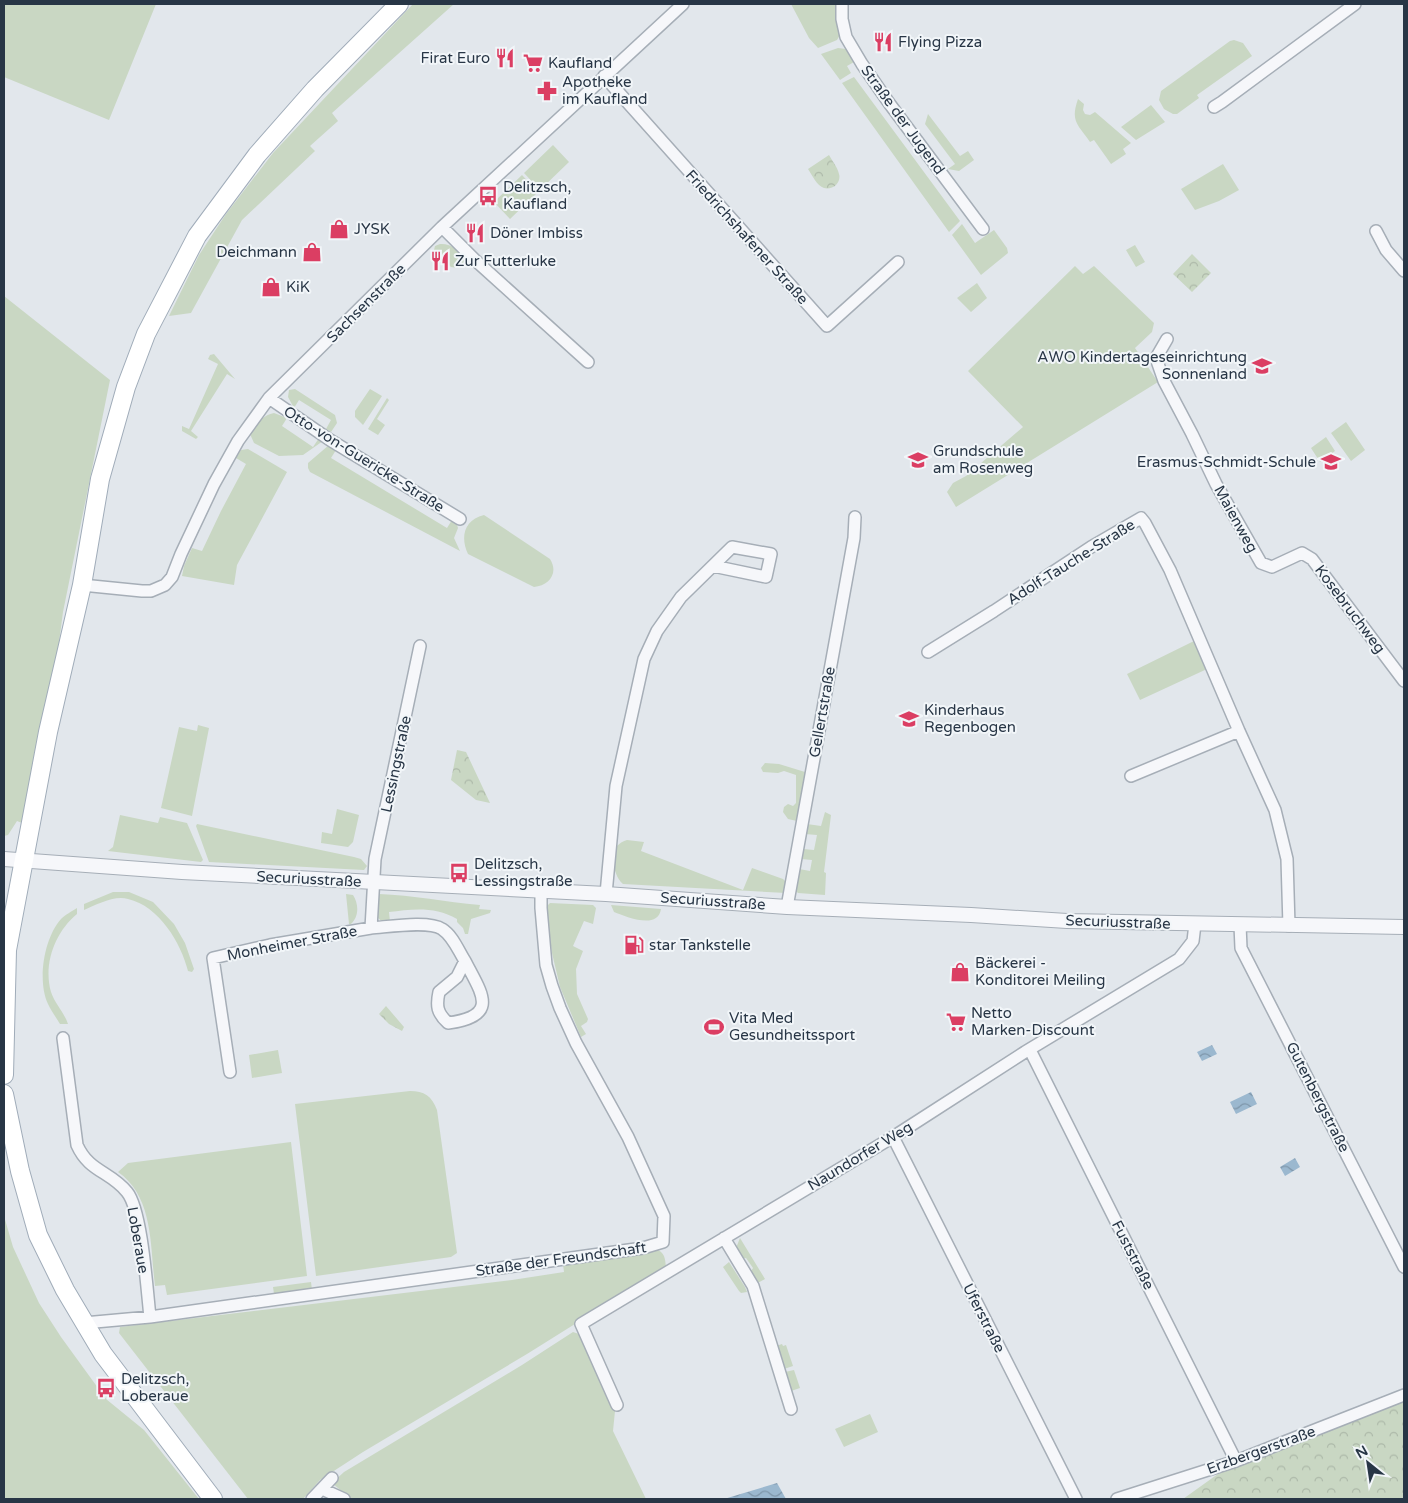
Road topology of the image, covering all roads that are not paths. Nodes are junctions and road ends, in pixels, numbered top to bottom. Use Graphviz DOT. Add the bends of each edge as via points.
graph roads {
  1 [pos="399,4"];
  2 [pos="683,4"];
  3 [pos="842,4"];
  4 [pos="1354,4"];
  5 [pos="604,76"];
  6 [pos="1214,107"];
  7 [pos="442,228"];
  8 [pos="983,229"];
  9 [pos="1376,231"];
  10 [pos="898,262"];
  11 [pos="1404,270"];
  12 [pos="1167,339"];
  13 [pos="588,362"];
  14 [pos="269,398"];
  15 [pos="856,517"];
  16 [pos="460,519"];
  17 [pos="1261,563"];
  18 [pos="713,566"];
  19 [pos="82,585"];
  20 [pos="420,646"];
  21 [pos="928,652"];
  22 [pos="1404,681"];
  23 [pos="1239,731"];
  24 [pos="1131,776"];
  25 [pos="4,859"];
  26 [pos="23,861"];
  27 [pos="373,882"];
  28 [pos="541,891"];
  29 [pos="606,894"];
  30 [pos="787,907"];
  31 [pos="1194,924"];
  32 [pos="1240,925"];
  33 [pos="1288,926"];
  34 [pos="1404,927"];
  35 [pos="371,928"];
  36 [pos="465,961"];
  37 [pos="63,1038"];
  38 [pos="1030,1050"];
  39 [pos="230,1072"];
  40 [pos="4,1075"];
  41 [pos="4,1094"];
  42 [pos="893,1137"];
  43 [pos="724,1238"];
  44 [pos="1404,1267"];
  45 [pos="150,1317"];
  46 [pos="84,1323"];
  47 [pos="1404,1395"];
  48 [pos="617,1404"];
  49 [pos="791,1409"];
  50 [pos="1236,1461"];
  51 [pos="332,1478"];
  52 [pos="322,1488"];
  53 [pos="213,1499"];
  54 [pos="312,1499"];
  55 [pos="344,1499"];
  56 [pos="1076,1499"];
  57 [pos="1117,1499"];
  1 -- 19 [label="main road" via="315,89 257,155 198,236 166,294 146,334 126,387 100,479"];
  2 -- 5 [label="street, Sachsenstraße"];
  3 -- 8 [label="street, Straße der Jugend" via="846,37 862,64"];
  4 -- 6 [label="street"];
  5 -- 7 [label="street, Sachsenstraße"];
  5 -- 10 [label="street, Friedrichshafener Straße" via="827,326"];
  7 -- 13 [label="street"];
  7 -- 14 [label="street, Sachsenstraße"];
  9 -- 11 [label="street" via="1386,250"];
  12 -- 17 [label="street, Maienweg" via="1156,358 1164,381 1216,484"];
  14 -- 16 [label="street, Otto-von-Guericke-Straße" via="330,440"];
  14 -- 19 [label="street, Sachsenstraße" via="238,441 214,484 172,577 165,585 152,591 142,591"];
  15 -- 30 [label="street, Gellertstraße"];
  17 -- 22 [label="street, Kosebruchweg" via="1272,567 1302,552 1312,559"];
  18 -- 18 [label="street" via="732,546 771,554 766,577"];
  18 -- 29 [label="street" via="681,597 657,631 644,659 616,786"];
  19 -- 26 [label="main road" via="48,732"];
  20 -- 27 [label="street, Lessingstraße" via="375,859"];
  21 -- 23 [label="street, Adolf-Tauche-Straße" via="1141,518 1170,570"];
  23 -- 24 [label="street"];
  23 -- 33 [label="street, Adolf-Tauche-Straße" via="1276,810 1287,859"];
  25 -- 26 [label="street, Securiusstraße"];
  26 -- 27 [label="street, Securiusstraße"];
  26 -- 40 [label="main road" via="7,950"];
  27 -- 28 [label="street, Securiusstraße"];
  27 -- 35 [label="street, Monheimer Straße"];
  28 -- 29 [label="street, Securiusstraße"];
  28 -- 45 [label="street, Straße der Freundschaft" via="546,965 552,986 576,1043 628,1137 664,1216 663,1242 643,1248"];
  29 -- 30 [label="street, Securiusstraße"];
  30 -- 31 [label="street, Securiusstraße"];
  31 -- 32 [label="street, Securiusstraße"];
  31 -- 38 [label="street, Naundorfer Weg" via="1193,941 1179,960"];
  32 -- 33 [label="street, Securiusstraße"];
  32 -- 44 [label="street, Gutenbergstraße" via="1241,948"];
  33 -- 34 [label="street, Securiusstraße"];
  35 -- 36 [label="street, Monheimer Straße" via="426,924 440,927 451,937"];
  35 -- 39 [label="street, Monheimer Straße" via="213,958"];
  36 -- 36 [label="street, Monheimer Straße" via="458,977 439,992 436,1006 448,1023 470,1018 480,1012 484,1003"];
  37 -- 45 [label="street, Loberaue" via="77,1145 89,1164 116,1181 134,1204"];
  38 -- 42 [label="street, Naundorfer Weg"];
  38 -- 50 [label="street, Fuststraße"];
  41 -- 46 [label="main road" via="38,1235"];
  42 -- 43 [label="street, Naundorfer Weg"];
  42 -- 56 [label="street, Uferstraße"];
  43 -- 48 [label="street, Naundorfer Weg" via="581,1324"];
  43 -- 49 [label="street" via="753,1286"];
  45 -- 46 [label="street, Straße der Freundschaft"];
  46 -- 53 [label="main road" via="103,1354"];
  47 -- 50 [label="street, Erzbergerstraße"];
  50 -- 57 [label="street, Erzbergerstraße"];
  51 -- 52 [label="street"];
  52 -- 54 [label="street"];
  52 -- 55 [label="street"];
}
